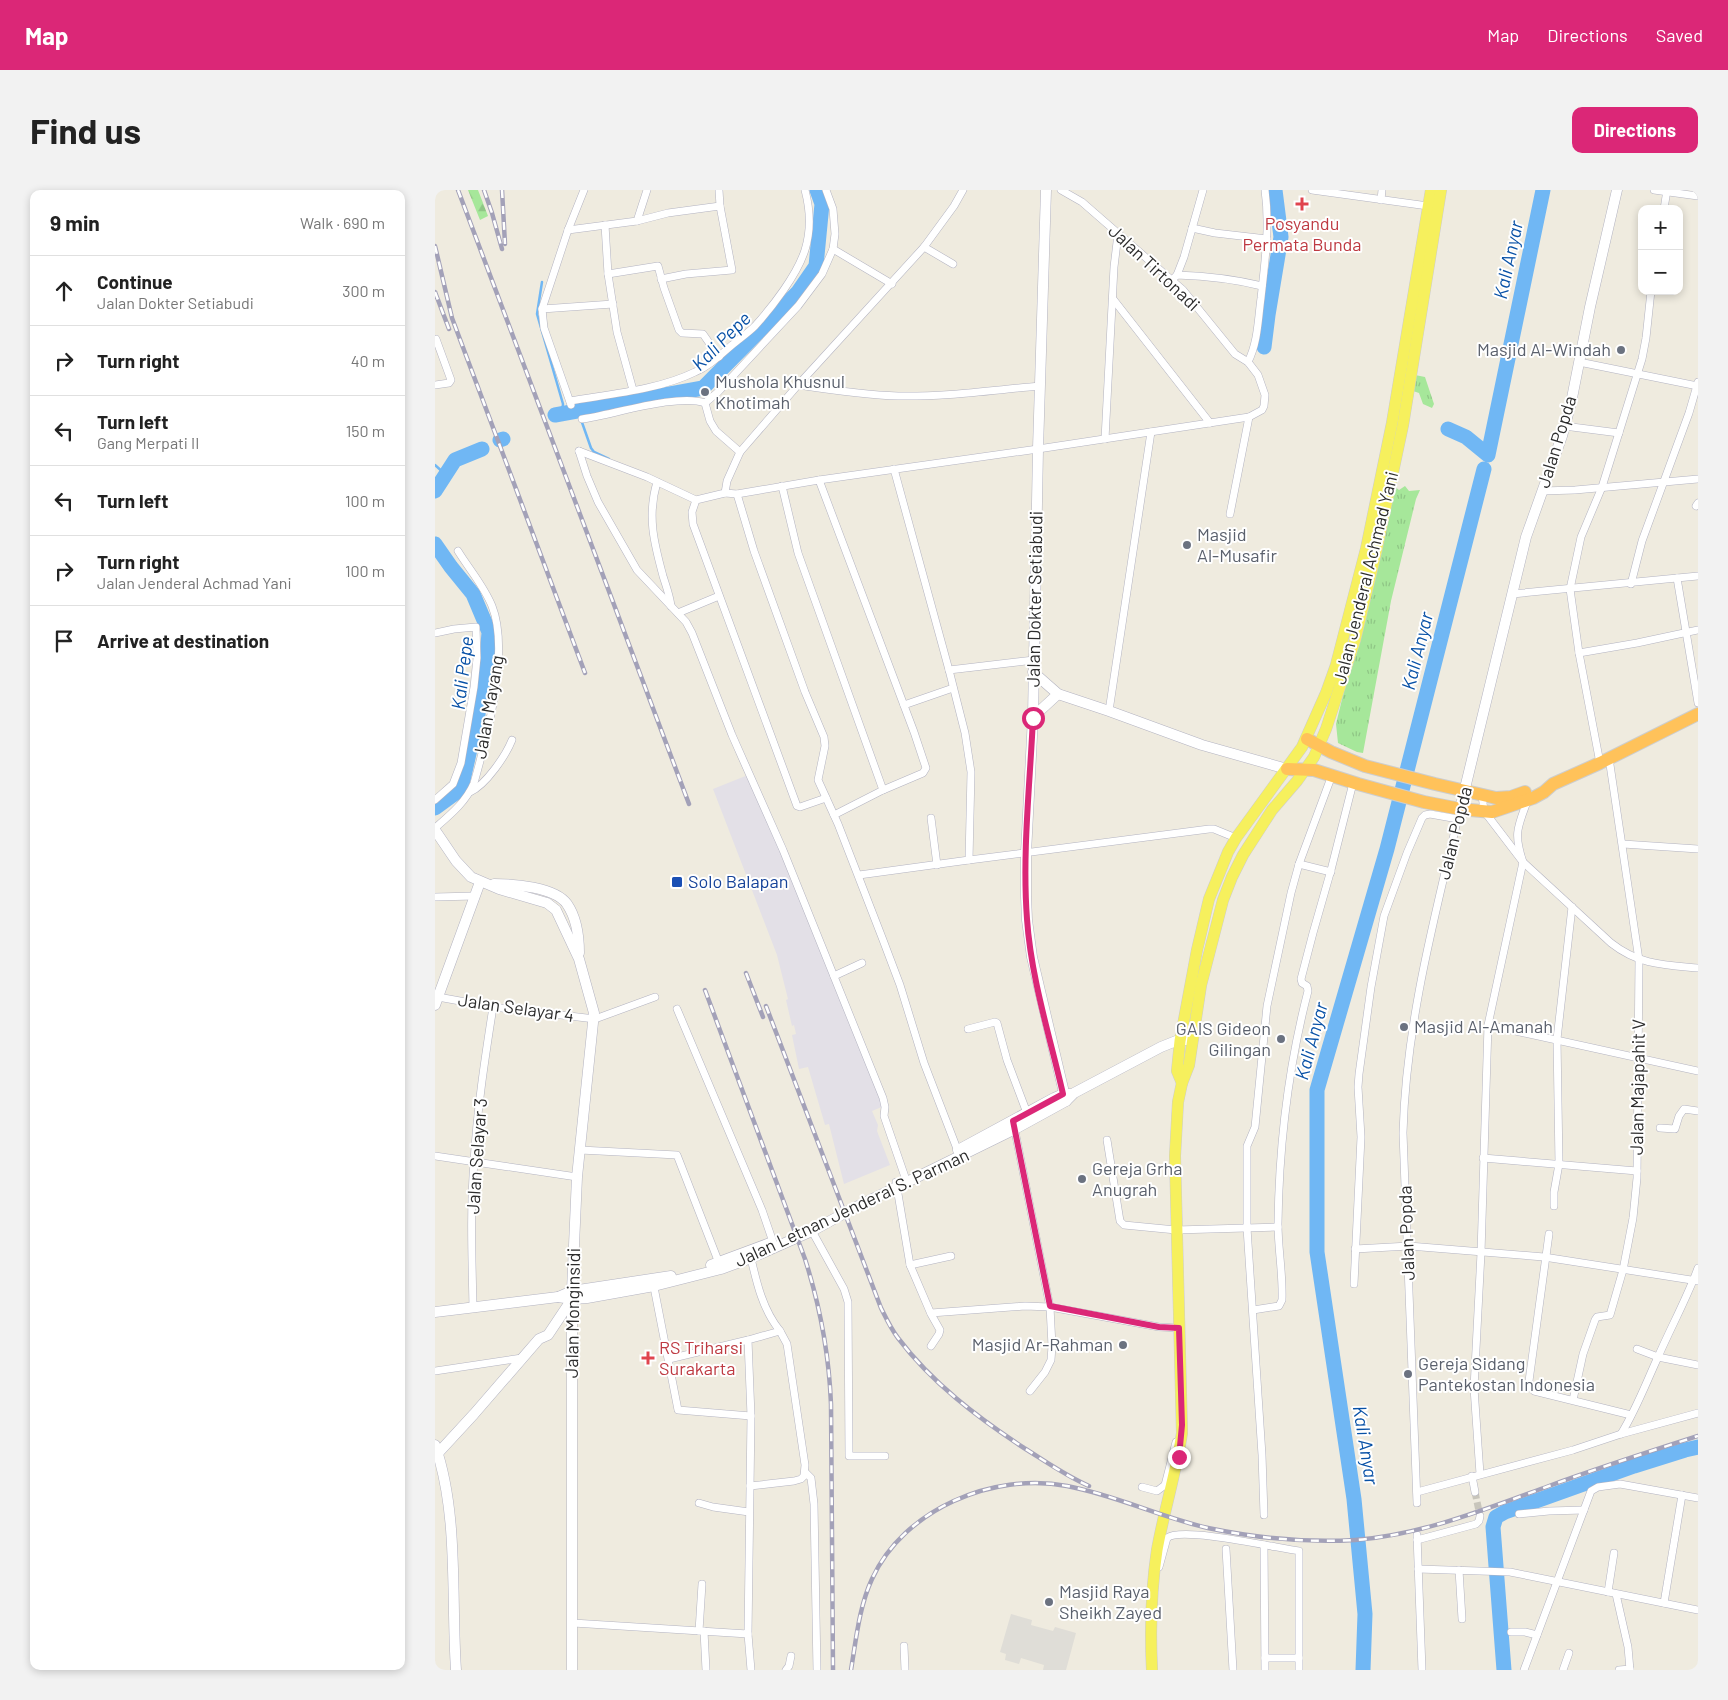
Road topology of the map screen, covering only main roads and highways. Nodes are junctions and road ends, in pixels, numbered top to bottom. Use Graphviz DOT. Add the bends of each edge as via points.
graph roads {
  1 [pos="1046,190"];
  2 [pos="1431,190"];
  3 [pos="1441,190"];
  4 [pos="1617,190"];
  5 [pos="1417,308"];
  6 [pos="1403,392"];
  7 [pos="1033,672"];
  8 [pos="1058,694"];
  9 [pos="1698,714"];
  10 [pos="1033,718"];
  11 [pos="1307,739"];
  12 [pos="1320,746"];
  13 [pos="1287,768"];
  14 [pos="1307,769"];
  15 [pos="1272,787"];
  16 [pos="1465,791"];
  17 [pos="1285,796"];
  18 [pos="1528,796"];
  19 [pos="1459,814"];
  20 [pos="435,829"];
  21 [pos="482,883"];
  22 [pos="551,893"];
  23 [pos="548,904"];
  24 [pos="579,958"];
  25 [pos="436,1001"];
  26 [pos="1194,1039"];
  27 [pos="1180,1041"];
  28 [pos="1182,1083"];
  29 [pos="1068,1096"];
  30 [pos="1014,1125"];
  31 [pos="900,1182"];
  32 [pos="751,1255"];
  33 [pos="654,1283"];
  34 [pos="567,1296"];
  35 [pos="435,1312"];
  36 [pos="436,1452"];
  37 [pos="456,1670"];
  38 [pos="572,1670"];
  39 [pos="1152,1670"];
  1 -- 7 [label="main road, Jalan Dokter Setiabudi"];
  2 -- 5 [label="main road, Jalan Jenderal Achmad Yani"];
  3 -- 5 [label="main road, Jalan Jenderal Achmad Yani"];
  4 -- 16 [label="main road, Jalan Popda" via="1564,426 1525,537"];
  5 -- 6 [label="main road, Jalan Jenderal Achmad Yani"];
  6 -- 11 [label="main road, Jalan Jenderal Achmad Yani" via="1346,630"];
  6 -- 12 [label="main road, Jalan Jenderal Achmad Yani" via="1403,424 1376,552 1355,640"];
  7 -- 8 [label="main road"];
  7 -- 10 [label="main road, Jalan Dokter Setiabudi"];
  8 -- 10 [label="main road"];
  8 -- 13 [label="main road" via="1219,750"];
  9 -- 18 [label="highway" via="1553,784 1543,785"];
  10 -- 29 [label="main road, Jalan Dokter Setiabudi" via="1026,853 1027,920 1031,957"];
  11 -- 12 [label="highway"];
  11 -- 13 [label="main road, Jalan Jenderal Achmad Yani"];
  12 -- 14 [label="main road, Jalan Jenderal Achmad Yani"];
  12 -- 16 [label="highway" via="1365,766"];
  13 -- 14 [label="highway"];
  13 -- 15 [label="main road, Jalan Jenderal Achmad Yani"];
  14 -- 17 [label="main road, Jalan Jenderal Achmad Yani"];
  14 -- 19 [label="highway"];
  15 -- 17 [label="main road"];
  15 -- 27 [label="main road, Jalan Jenderal Achmad Yani" via="1228,852 1209,899"];
  16 -- 18 [label="highway" via="1504,798"];
  16 -- 19 [label="main road, Jalan Popda"];
  17 -- 26 [label="main road, Jalan Jenderal Achmad Yani" via="1243,854 1223,900 1201,985"];
  18 -- 19 [label="highway" via="1501,810"];
  20 -- 21 [label="main road" via="460,866"];
  21 -- 22 [label="main road"];
  21 -- 23 [label="main road"];
  21 -- 25 [label="main road"];
  22 -- 23 [label="main road"];
  22 -- 24 [label="main road, Jalan Monginsidi" via="563,900 571,912"];
  23 -- 24 [label="main road, Jalan Monginsidi" via="560,915"];
  24 -- 34 [label="main road, Jalan Monginsidi" via="595,1019"];
  26 -- 27 [label="main road, Jalan Letnan Jenderal S. Parman"];
  26 -- 28 [label="main road, Jalan Jenderal Achmad Yani" via="1188,1071"];
  27 -- 28 [label="main road, Jalan Jenderal Achmad Yani" via="1177,1071"];
  27 -- 29 [label="main road, Jalan Letnan Jenderal S. Parman" via="1161,1047"];
  28 -- 39 [label="main road, Jalan Jenderal Achmad Yani" via="1175,1156 1182,1433 1157,1551"];
  29 -- 30 [label="main road, Jalan Letnan Jenderal S. Parman"];
  29 -- 30 [label="main road, Jalan Letnan Jenderal S. Parman" via="1027,1113"];
  30 -- 31 [label="main road, Jalan Letnan Jenderal S. Parman"];
  31 -- 32 [label="main road, Jalan Letnan Jenderal S. Parman"];
  31 -- 32 [label="main road, Jalan Letnan Jenderal S. Parman" via="811,1232"];
  32 -- 33 [label="main road, Jalan Letnan Jenderal S. Parman"];
  32 -- 33 [label="main road, Jalan Letnan Jenderal S. Parman" via="721,1270"];
  33 -- 34 [label="main road, Jalan Letnan Jenderal S. Parman"];
  34 -- 35 [label="main road, Jalan Letnan Jenderal S. Parman"];
  34 -- 36 [label="main road" via="548,1335 539,1339"];
  34 -- 38 [label="main road, Jalan Monginsidi"];
  36 -- 37 [label="main road" via="444,1476 448,1508"];
}
